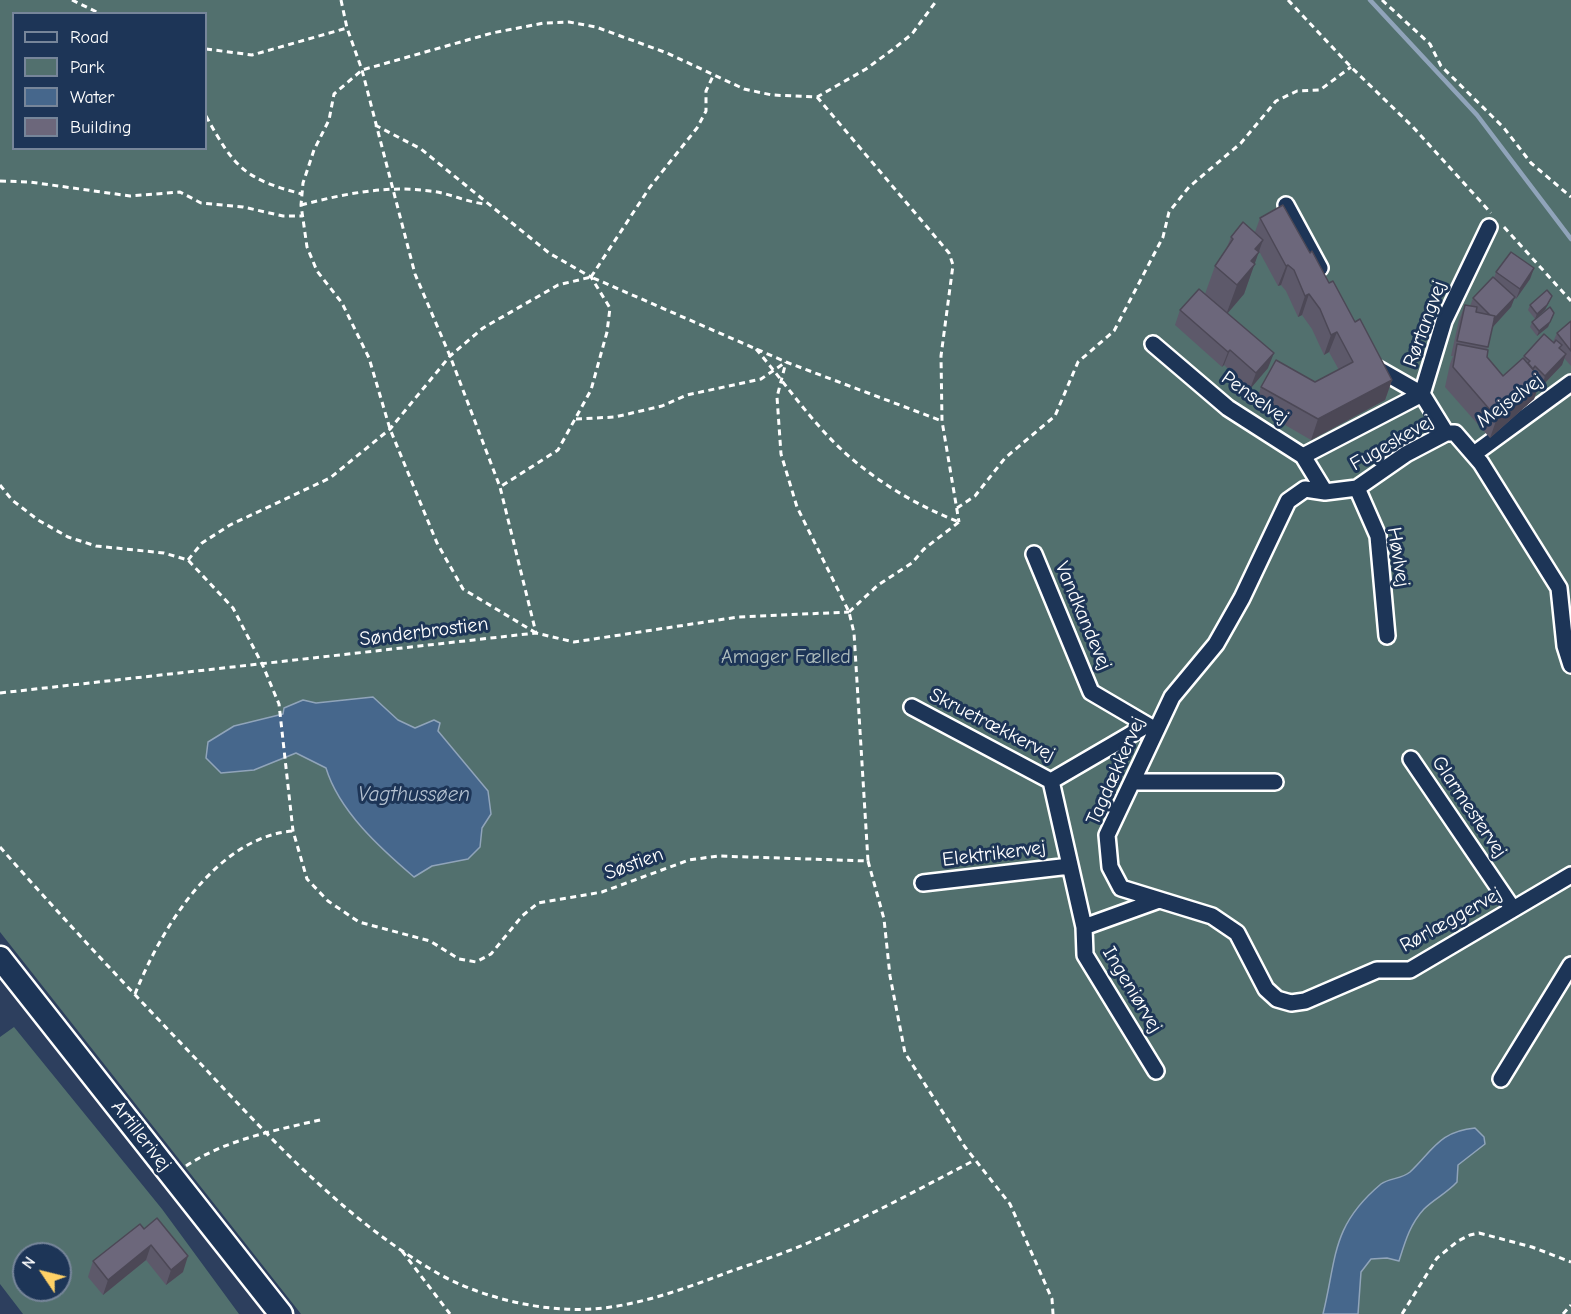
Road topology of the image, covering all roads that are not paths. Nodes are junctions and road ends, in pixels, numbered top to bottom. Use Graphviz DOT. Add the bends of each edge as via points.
graph roads {
  1 [pos="1286,206"];
  2 [pos="1494,221"];
  3 [pos="1330,286"];
  4 [pos="1154,344"];
  5 [pos="1368,356"];
  6 [pos="1571,383"];
  7 [pos="1422,394"];
  8 [pos="1446,433"];
  9 [pos="1474,454"];
  10 [pos="1303,456"];
  11 [pos="1357,488"];
  12 [pos="1325,492"];
  13 [pos="1034,554"];
  14 [pos="1242,598"];
  15 [pos="1388,636"];
  16 [pos="1571,665"];
  17 [pos="912,707"];
  18 [pos="1152,728"];
  19 [pos="1411,759"];
  20 [pos="1051,781"];
  21 [pos="1132,782"];
  22 [pos="1275,782"];
  23 [pos="1070,866"];
  24 [pos="1569,880"];
  25 [pos="923,883"];
  26 [pos="1159,900"];
  27 [pos="1513,909"];
  28 [pos="1084,927"];
  29 [pos="0,958"];
  30 [pos="1571,965"];
  31 [pos="1346,985"];
  32 [pos="1156,1071"];
  33 [pos="1501,1079"];
  34 [pos="281,1314"];
  1 -- 3 [label="street"];
  2 -- 7 [label="street, Rørtangvej" via="1444,321"];
  4 -- 10 [label="street, Penselvej" via="1228,408"];
  5 -- 7 [label="street" via="1374,366"];
  6 -- 9 [label="street, Mejselvej"];
  7 -- 8 [label="street, Rørtangvej"];
  7 -- 10 [label="street"];
  8 -- 9 [label="street, Fugeskevej" via="1455,432"];
  8 -- 11 [label="street, Fugeskevej" via="1406,454"];
  9 -- 16 [label="street, Fugeskevej" via="1558,588"];
  10 -- 12 [label="street, Penselvej"];
  11 -- 12 [label="street, Fugeskevej"];
  11 -- 15 [label="street, Høvlvej" via="1378,536"];
  12 -- 14 [label="street, Fugeskevej" via="1305,489 1288,501"];
  13 -- 18 [label="street, Vandkandevej" via="1091,692"];
  14 -- 18 [label="street, Tagdækkervej" via="1216,644"];
  17 -- 20 [label="street, Skruetrækkervej"];
  18 -- 20 [label="street, Skruetrækkervej"];
  18 -- 21 [label="street, Tagdækkervej"];
  19 -- 27 [label="street, Glarmestervej"];
  20 -- 23 [label="street, Ingeniørvej"];
  21 -- 22 [label="street"];
  21 -- 26 [label="street, Tagdækkervej" via="1107,835 1110,867 1121,888"];
  23 -- 25 [label="street, Elektrikervej"];
  23 -- 28 [label="street, Ingeniørvej"];
  24 -- 27 [label="street, Rørlæggervej"];
  26 -- 28 [label="street"];
  26 -- 31 [label="street, Tagdækkervej" via="1212,916 1237,933 1266,989 1277,999 1305,1001"];
  27 -- 31 [label="street, Rørlæggervej" via="1410,970 1377,970"];
  28 -- 32 [label="street, Ingeniørvej" via="1084,956"];
  29 -- 34 [label="street, Artillerivej"];
  30 -- 33 [label="street"];
}
